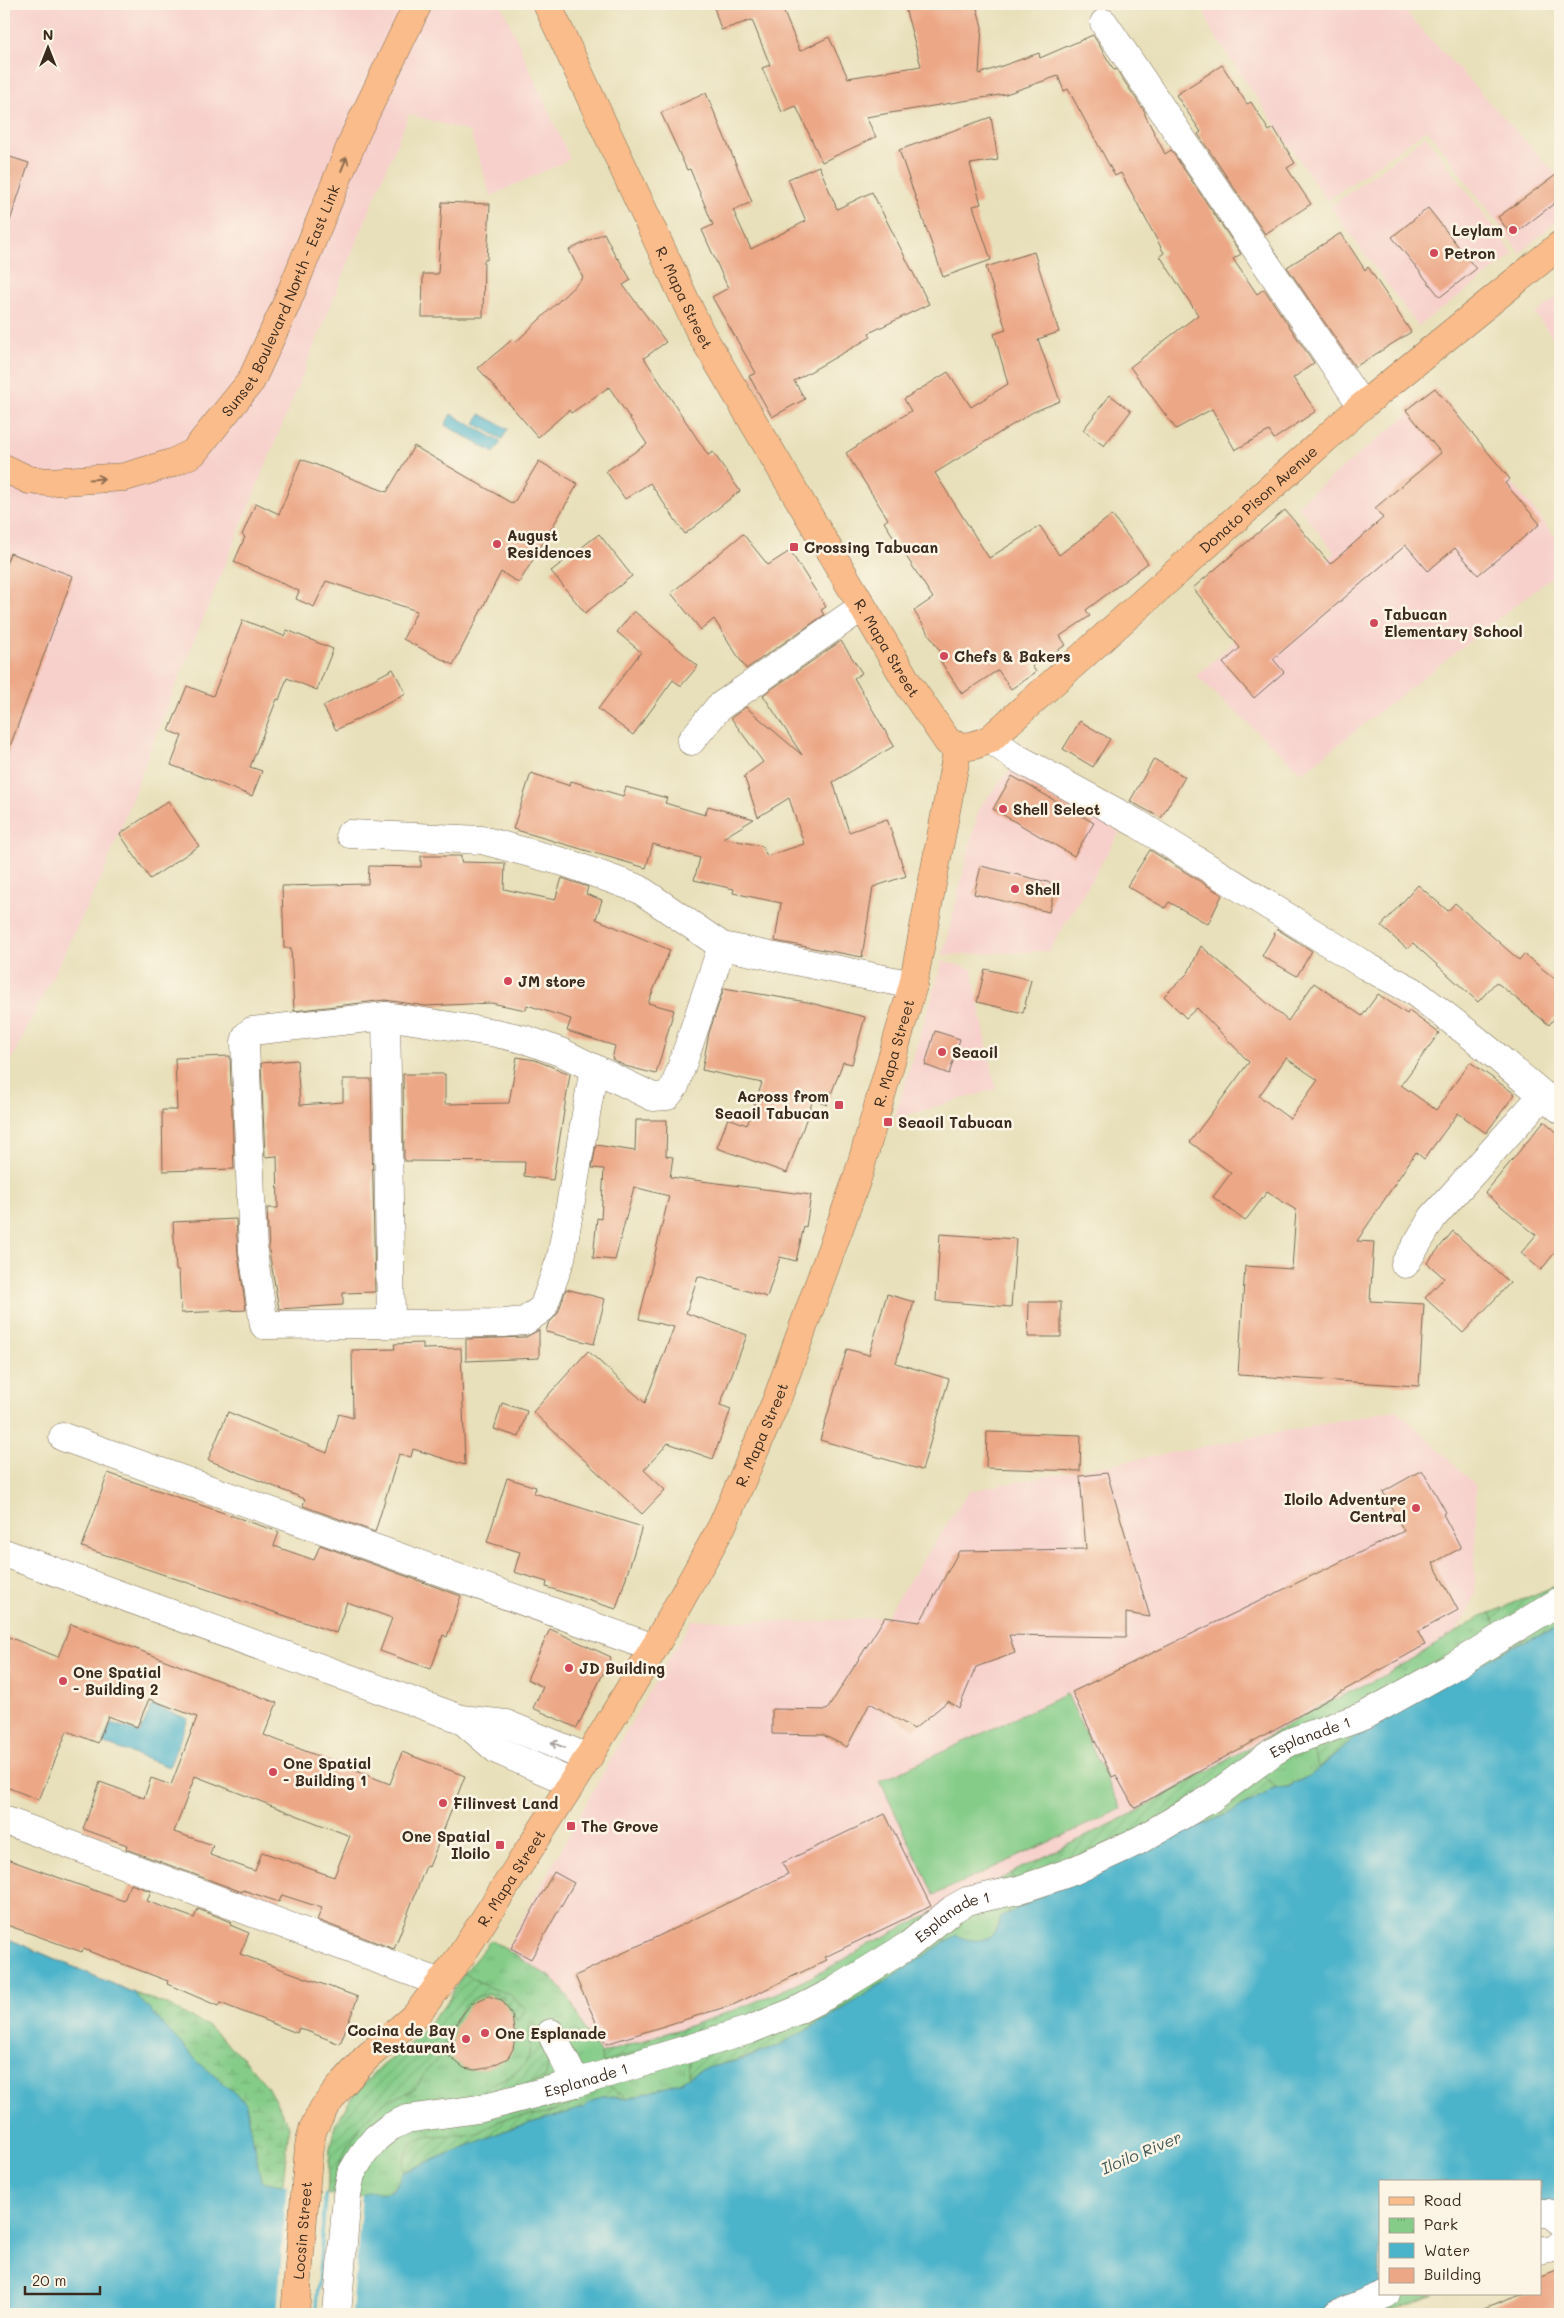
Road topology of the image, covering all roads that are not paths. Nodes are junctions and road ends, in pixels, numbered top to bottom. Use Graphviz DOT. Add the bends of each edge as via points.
graph roads {
  1 [pos="418,4"];
  2 [pos="547,4"];
  3 [pos="1104,23"];
  4 [pos="1560,245"];
  5 [pos="1362,406"];
  6 [pos="6,475"];
  7 [pos="862,607"];
  8 [pos="990,739"];
  9 [pos="691,741"];
  10 [pos="958,747"];
  11 [pos="350,834"];
  12 [pos="722,946"];
  13 [pos="913,985"];
  14 [pos="386,1016"];
  15 [pos="594,1068"];
  16 [pos="1552,1102"];
  17 [pos="1405,1264"];
  18 [pos="392,1323"];
  19 [pos="63,1437"];
  20 [pos="4,1553"];
  21 [pos="1560,1601"];
  22 [pos="654,1648"];
  23 [pos="461,1719"];
  24 [pos="588,1758"];
  25 [pos="572,1783"];
  26 [pos="4,1820"];
  27 [pos="441,1983"];
  28 [pos="551,2033"];
  29 [pos="576,2083"];
  30 [pos="310,2146"];
  31 [pos="1542,2213"];
  32 [pos="1560,2221"];
  33 [pos="1560,2243"];
  34 [pos="1542,2251"];
  35 [pos="1381,2296"];
  36 [pos="295,2314"];
  37 [pos="337,2314"];
  38 [pos="1337,2314"];
  6 -- 1 [label="main road, Sunset Boulevard North - East Link, one-way" via="48,482 125,477 193,453 251,381 356,133"];
  2 -- 7 [label="main road, R. Mapa Street" via="700,332"];
  3 -- 5 [label="street"];
  4 -- 5 [label="main road, Donato Pison Avenue"];
  5 -- 8 [label="main road, Donato Pison Avenue"];
  7 -- 9 [label="street" via="719,707"];
  7 -- 10 [label="main road, R. Mapa Street" via="948,742"];
  8 -- 10 [label="main road, Donato Pison Avenue" via="973,747"];
  8 -- 16 [label="street" via="1017,758 1138,824 1366,966 1413,991"];
  10 -- 13 [label="main road, R. Mapa Street"];
  11 -- 12 [label="street" via="482,840 566,864 640,889"];
  12 -- 13 [label="street"];
  12 -- 15 [label="street" via="675,1086 667,1096 653,1097"];
  13 -- 22 [label="main road, R. Mapa Street" via="857,1179 777,1399 722,1526"];
  14 -- 15 [label="street" via="527,1040"];
  14 -- 18 [label="street"];
  14 -- 18 [label="street" via="252,1031 245,1042 253,1252 264,1325"];
  15 -- 18 [label="street" via="561,1258 543,1308 525,1321"];
  16 -- 17 [label="street" via="1433,1217"];
  19 -- 22 [label="street"];
  20 -- 23 [label="street"];
  21 -- 29 [label="street, Esplanade 1" via="1415,1689 1364,1716 1290,1742 1210,1799 1138,1841 1048,1880 967,1901 909,1945 834,1992 796,2011 749,2030"];
  22 -- 24 [label="main road, R. Mapa Street"];
  24 -- 23 [label="street, one-way" via="506,1724"];
  23 -- 25 [label="street" via="496,1750"];
  24 -- 25 [label="main road, R. Mapa Street"];
  25 -- 27 [label="main road, R. Mapa Street"];
  26 -- 27 [label="street"];
  27 -- 30 [label="main road, R. Mapa Street" via="417,2014 366,2058 341,2086 313,2129"];
  28 -- 29 [label="street"];
  29 -- 37 [label="street, Esplanade 1" via="478,2109 407,2119 376,2138 351,2174 346,2195"];
  30 -- 36 [label="main road, Locsin Street"];
  31 -- 32 [label="street"];
  33 -- 34 [label="street" via="1555,2248"];
  35 -- 38 [label="street"];
}
